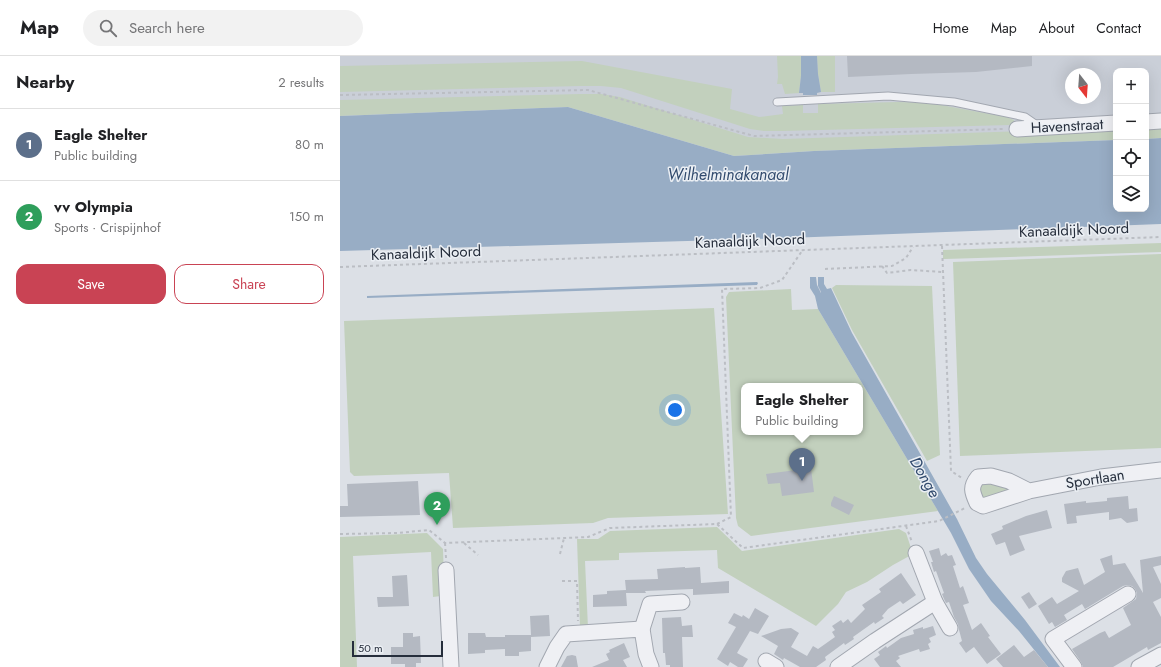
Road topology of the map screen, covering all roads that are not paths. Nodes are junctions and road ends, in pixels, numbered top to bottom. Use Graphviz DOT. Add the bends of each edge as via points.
graph roads {
  1 [pos="777,102"];
  2 [pos="1161,121"];
  3 [pos="1149,122"];
  4 [pos="1113,123"];
  5 [pos="1040,128"];
  6 [pos="1018,129"];
  7 [pos="1161,470"];
  8 [pos="1029,491"];
  9 [pos="916,553"];
  10 [pos="446,570"];
  11 [pos="1128,594"];
  12 [pos="682,602"];
  13 [pos="935,602"];
  14 [pos="950,628"];
  15 [pos="642,629"];
  16 [pos="1161,655"];
  17 [pos="451,667"];
  18 [pos="547,667"];
  19 [pos="651,667"];
  20 [pos="838,667"];
  21 [pos="1074,667"];
  22 [pos="1139,667"];
  1 -- 5 [label="lane" via="888,96 954,102 1025,117"];
  2 -- 3 [label="street"];
  4 -- 5 [label="street, Havenstraat"];
  5 -- 6 [label="street, Havenstraat"];
  7 -- 8 [label="street, Sportlaan" via="1101,477"];
  8 -- 8 [label="street, Sportlaan" via="983,506 977,503 972,493 973,484 978,477 991,476"];
  9 -- 13 [label="street"];
  10 -- 17 [label="street"];
  11 -- 21 [label="street" via="1053,639"];
  12 -- 15 [label="street" via="650,604"];
  13 -- 14 [label="street"];
  13 -- 20 [label="street"];
  15 -- 18 [label="street" via="566,634"];
  15 -- 19 [label="street"];
  16 -- 22 [label="street"];
}
